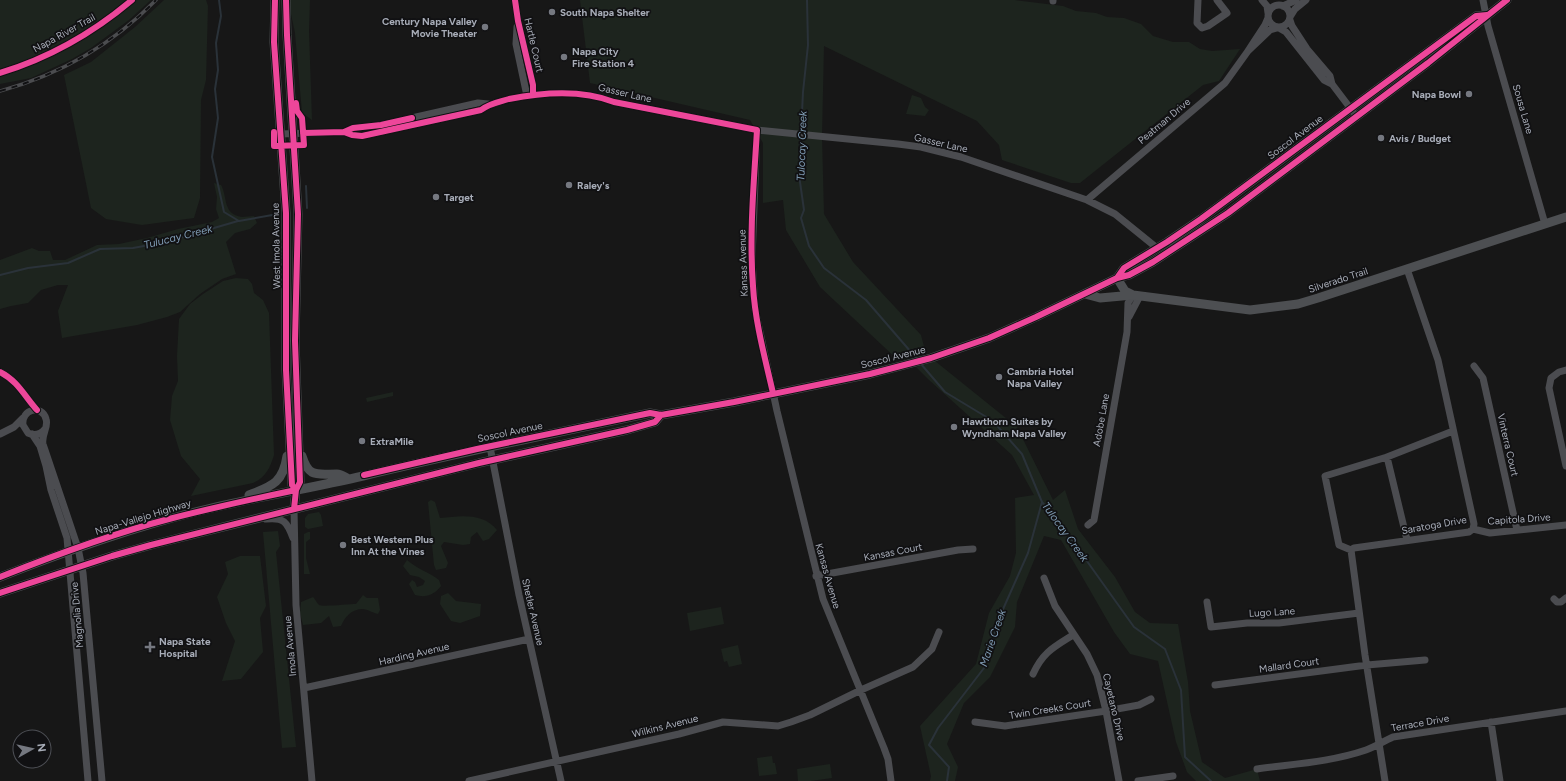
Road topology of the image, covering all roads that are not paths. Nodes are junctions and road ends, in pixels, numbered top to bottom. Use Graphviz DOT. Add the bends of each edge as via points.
graph roads {
  1 [pos="275,0"];
  2 [pos="286,0"];
  3 [pos="515,0"];
  4 [pos="1198,0"];
  5 [pos="1217,0"];
  6 [pos="1262,0"];
  7 [pos="1272,0"];
  8 [pos="1296,0"];
  9 [pos="1306,0"];
  10 [pos="1483,0"];
  11 [pos="1506,0"];
  12 [pos="1281,6"];
  13 [pos="1268,15"];
  14 [pos="1487,15"];
  15 [pos="1290,18"];
  16 [pos="1278,28"];
  17 [pos="1248,51"];
  18 [pos="1332,84"];
  19 [pos="530,96"];
  20 [pos="1350,108"];
  21 [pos="1357,117"];
  22 [pos="757,130"];
  23 [pos="280,134"];
  24 [pos="293,134"];
  25 [pos="1087,200"];
  26 [pos="1566,217"];
  27 [pos="1545,224"];
  28 [pos="1157,248"];
  29 [pos="1407,270"];
  30 [pos="1117,278"];
  31 [pos="1085,294"];
  32 [pos="1136,295"];
  33 [pos="286,298"];
  34 [pos="296,298"];
  35 [pos="1474,366"];
  36 [pos="1566,370"];
  37 [pos="0,372"];
  38 [pos="17,386"];
  39 [pos="773,393"];
  40 [pos="38,410"];
  41 [pos="288,415"];
  42 [pos="661,415"];
  43 [pos="24,416"];
  44 [pos="45,429"];
  45 [pos="1453,432"];
  46 [pos="2,433"];
  47 [pos="30,433"];
  48 [pos="298,441"];
  49 [pos="490,446"];
  50 [pos="1387,456"];
  51 [pos="492,460"];
  52 [pos="1566,466"];
  53 [pos="349,479"];
  54 [pos="296,490"];
  55 [pos="221,506"];
  56 [pos="294,509"];
  57 [pos="244,521"];
  58 [pos="1088,525"];
  59 [pos="1566,525"];
  60 [pos="1473,529"];
  61 [pos="1517,530"];
  62 [pos="1407,540"];
  63 [pos="295,545"];
  64 [pos="78,548"];
  65 [pos="973,549"];
  66 [pos="1351,550"];
  67 [pos="68,551"];
  68 [pos="82,566"];
  69 [pos="70,569"];
  70 [pos="816,576"];
  71 [pos="0,577"];
  72 [pos="1044,578"];
  73 [pos="0,593"];
  74 [pos="1566,598"];
  75 [pos="1554,599"];
  76 [pos="1207,602"];
  77 [pos="86,604"];
  78 [pos="73,605"];
  79 [pos="1359,613"];
  80 [pos="939,632"];
  81 [pos="1073,635"];
  82 [pos="529,639"];
  83 [pos="1425,660"];
  84 [pos="1367,665"];
  85 [pos="1033,674"];
  86 [pos="1214,685"];
  87 [pos="304,688"];
  88 [pos="861,690"];
  89 [pos="1151,699"];
  90 [pos="1106,711"];
  91 [pos="1566,711"];
  92 [pos="975,722"];
  93 [pos="1492,722"];
  94 [pos="1379,744"];
  95 [pos="99,747"];
  96 [pos="85,748"];
  97 [pos="557,761"];
  98 [pos="100,763"];
  99 [pos="87,764"];
  100 [pos="1257,769"];
  101 [pos="1173,776"];
  102 [pos="88,781"];
  103 [pos="102,781"];
  104 [pos="312,781"];
  105 [pos="468,781"];
  106 [pos="561,781"];
  107 [pos="891,781"];
  108 [pos="1119,781"];
  109 [pos="1138,781"];
  110 [pos="1385,781"];
  111 [pos="1500,781"];
  1 -- 23 [label="main road, West Imola Avenue" via="274,42"];
  2 -- 24 [label="main road, West Imola Avenue"];
  3 -- 19 [label="street, Hartle Court" via="518,21 516,44"];
  4 -- 5 [label="street" via="1197,23 1202,28 1227,13"];
  6 -- 13 [label="street"];
  7 -- 12 [label="street"];
  8 -- 12 [label="street, Peatman Drive"];
  9 -- 15 [label="street, Peatman Drive" via="1295,9"];
  10 -- 14 [label="street, Sousa Lane"];
  11 -- 14 [label="main road, Soscol Avenue"];
  12 -- 13 [label="street, Peatman Drive" via="1273,7"];
  12 -- 15 [label="street" via="1288,10"];
  13 -- 16 [label="street" via="1271,24"];
  13 -- 17 [label="street, Peatman Drive" via="1265,25"];
  14 -- 20 [label="main road, Soscol Avenue" via="1476,16"];
  14 -- 21 [label="main road, Soscol Avenue" via="1484,20"];
  14 -- 27 [label="street, Sousa Lane"];
  15 -- 16 [label="street, Peatman Drive" via="1286,25"];
  15 -- 18 [label="street" via="1292,26 1307,49 1330,76"];
  16 -- 17 [label="street, Peatman Drive" via="1270,30"];
  16 -- 18 [label="street" via="1286,32 1324,80"];
  17 -- 25 [label="street, Peatman Drive" via="1225,82"];
  18 -- 20 [label="street"];
  19 -- 22 [label="street, Gasser Lane" via="582,94"];
  19 -- 24 [label="street, Gasser Lane" via="488,104 480,110 362,136 344,132"];
  20 -- 21 [label="street"];
  20 -- 28 [label="main road, Soscol Avenue" via="1212,211"];
  21 -- 30 [label="main road, Soscol Avenue" via="1194,236 1129,275"];
  22 -- 25 [label="street, Gasser Lane" via="921,147 961,157"];
  22 -- 39 [label="street, Kansas Avenue" via="752,222 753,285 755,309"];
  23 -- 24 [label="street, Gasser Lane"];
  23 -- 33 [label="main road, West Imola Avenue" via="286,212"];
  24 -- 34 [label="main road, West Imola Avenue" via="298,214"];
  25 -- 28 [label="street, Gasser Lane" via="1115,214"];
  26 -- 27 [label="main road, Silverado Trail"];
  27 -- 29 [label="main road, Silverado Trail"];
  28 -- 30 [label="main road, Soscol Avenue" via="1124,268"];
  29 -- 32 [label="main road, Silverado Trail" via="1298,304 1250,310"];
  29 -- 45 [label="street, Saratoga Drive" via="1438,360"];
  30 -- 31 [label="main road, Soscol Avenue"];
  30 -- 32 [label="main road" via="1124,290"];
  31 -- 32 [label="main road, Silverado Trail" via="1100,298"];
  31 -- 39 [label="main road, Soscol Avenue" via="989,338 931,358 870,374"];
  32 -- 58 [label="street, Adobe Lane" via="1128,303 1128,317 1094,520"];
  33 -- 34 [label="street"];
  33 -- 41 [label="main road, West Imola Avenue"];
  34 -- 48 [label="main road, West Imola Avenue"];
  35 -- 61 [label="street, Vinterra Court" via="1483,378"];
  36 -- 52 [label="street" via="1551,378 1549,388"];
  37 -- 38 [label="street"];
  38 -- 40 [label="street"];
  38 -- 43 [label="street, Magnolia Drive" via="25,402"];
  39 -- 42 [label="main road, Soscol Avenue"];
  39 -- 70 [label="street, Kansas Avenue"];
  40 -- 43 [label="street" via="31,410"];
  40 -- 44 [label="street, Magnolia Drive" via="46,418"];
  41 -- 54 [label="main road, West Imola Avenue" via="292,485"];
  41 -- 55 [label="main road" via="287,456 282,476 263,489"];
  42 -- 49 [label="main road, Soscol Avenue" via="650,413"];
  42 -- 51 [label="main road, Soscol Avenue" via="655,422 627,430"];
  43 -- 46 [label="street" via="14,427"];
  43 -- 47 [label="street, Magnolia Drive" via="23,427"];
  44 -- 47 [label="street" via="40,433"];
  44 -- 64 [label="street, Magnolia Drive" via="43,444"];
  45 -- 50 [label="street"];
  45 -- 60 [label="street, Saratoga Drive"];
  46 -- 47 [label="street" via="16,430"];
  47 -- 67 [label="street, Magnolia Drive" via="40,446 67,538"];
  48 -- 53 [label="main road" via="309,472 323,475 338,474"];
  48 -- 54 [label="main road, West Imola Avenue" via="300,482"];
  49 -- 51 [label="street, Shetler Avenue"];
  49 -- 53 [label="main road, Soscol Avenue"];
  50 -- 62 [label="street"];
  50 -- 66 [label="street" via="1325,476 1339,545"];
  51 -- 56 [label="main road, Soscol Avenue"];
  51 -- 82 [label="street, Shetler Avenue"];
  53 -- 54 [label="main road, Soscol Avenue"];
  54 -- 55 [label="main road, Napa-Vallejo Highway"];
  54 -- 56 [label="main road, West Imola Avenue"];
  55 -- 64 [label="main road, Napa-Vallejo Highway" via="168,519"];
  56 -- 57 [label="main road"];
  56 -- 63 [label="street, Imola Avenue"];
  57 -- 63 [label="street" via="272,518 281,520 288,525"];
  57 -- 68 [label="main road"];
  59 -- 61 [label="street, Capitola Drive"];
  60 -- 61 [label="street, Capitola Drive" via="1490,533"];
  60 -- 62 [label="street, Saratoga Drive" via="1469,532"];
  62 -- 66 [label="street, Saratoga Drive"];
  63 -- 87 [label="street, Imola Avenue" via="296,597"];
  64 -- 67 [label="main road, Napa-Vallejo Highway"];
  64 -- 68 [label="street, Magnolia Drive"];
  65 -- 70 [label="street, Kansas Court"];
  66 -- 79 [label="street"];
  67 -- 69 [label="street, Magnolia Drive"];
  67 -- 71 [label="main road, Napa-Vallejo Highway"];
  68 -- 69 [label="main road"];
  68 -- 77 [label="street, Magnolia Drive"];
  69 -- 73 [label="main road"];
  69 -- 78 [label="street, Magnolia Drive"];
  70 -- 88 [label="street, Kansas Avenue"];
  72 -- 81 [label="street, Cayetano Drive" via="1055,606"];
  74 -- 75 [label="street" via="1561,602"];
  76 -- 79 [label="street, Lugo Lane" via="1210,627 1247,622 1279,623"];
  77 -- 78 [label="street"];
  77 -- 95 [label="street, Magnolia Drive"];
  78 -- 96 [label="street, Magnolia Drive"];
  79 -- 84 [label="street"];
  80 -- 88 [label="street, Wilkins Avenue" via="932,649 913,668"];
  81 -- 85 [label="street" via="1047,651"];
  81 -- 90 [label="street, Cayetano Drive" via="1088,654 1097,675"];
  82 -- 87 [label="street, Harding Avenue"];
  82 -- 97 [label="street, Shetler Avenue"];
  83 -- 84 [label="street, Mallard Court"];
  84 -- 86 [label="street, Mallard Court"];
  84 -- 94 [label="street"];
  87 -- 104 [label="street, Imola Avenue"];
  88 -- 97 [label="street, Wilkins Avenue" via="810,715 778,726 723,722"];
  88 -- 107 [label="street, Kansas Avenue" via="888,759"];
  89 -- 90 [label="street, Twin Creeks Court" via="1139,705"];
  90 -- 92 [label="street, Twin Creeks Court" via="1004,726"];
  90 -- 108 [label="street, Cayetano Drive"];
  91 -- 93 [label="street, Terrace Drive"];
  93 -- 94 [label="street, Terrace Drive" via="1393,737"];
  93 -- 111 [label="street"];
  94 -- 100 [label="street, Terrace Drive" via="1367,750 1331,759"];
  94 -- 110 [label="street"];
  95 -- 96 [label="street"];
  95 -- 98 [label="street, Magnolia Drive"];
  96 -- 99 [label="street, Magnolia Drive"];
  97 -- 105 [label="street, Wilkins Avenue"];
  97 -- 106 [label="street, Shetler Avenue"];
  98 -- 99 [label="street"];
  98 -- 103 [label="street, Magnolia Drive"];
  99 -- 102 [label="street, Magnolia Drive"];
  101 -- 109 [label="street"];
}
